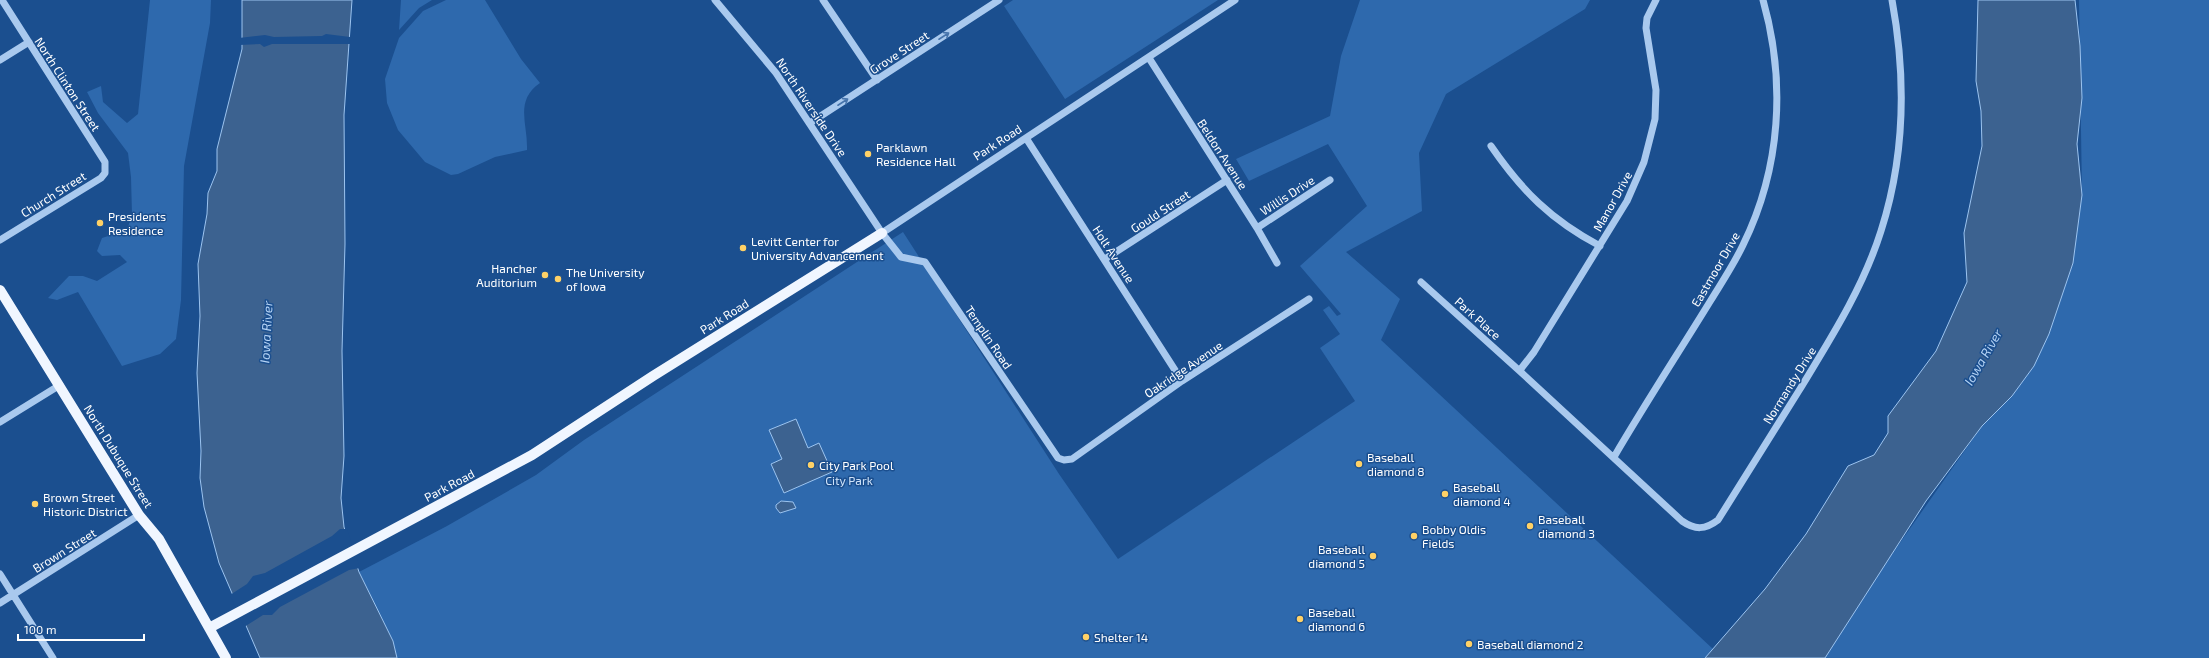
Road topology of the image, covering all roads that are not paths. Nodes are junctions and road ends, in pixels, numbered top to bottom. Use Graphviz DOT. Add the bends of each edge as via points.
graph roads {
  1 [pos="2,0"];
  2 [pos="715,0"];
  3 [pos="823,0"];
  4 [pos="999,0"];
  5 [pos="1235,0"];
  6 [pos="1656,0"];
  7 [pos="1763,0"];
  8 [pos="1892,0"];
  9 [pos="29,42"];
  10 [pos="1149,58"];
  11 [pos="0,60"];
  12 [pos="876,80"];
  13 [pos="810,123"];
  14 [pos="1026,138"];
  15 [pos="1491,146"];
  16 [pos="98,179"];
  17 [pos="1227,180"];
  18 [pos="1330,180"];
  19 [pos="1257,228"];
  20 [pos="882,232"];
  21 [pos="0,240"];
  22 [pos="1600,246"];
  23 [pos="1105,259"];
  24 [pos="1277,262"];
  25 [pos="1421,282"];
  26 [pos="0,290"];
  27 [pos="1309,299"];
  28 [pos="1520,370"];
  29 [pos="1182,381"];
  30 [pos="60,385"];
  31 [pos="0,422"];
  32 [pos="1614,457"];
  33 [pos="1072,459"];
  34 [pos="139,515"];
  35 [pos="0,574"];
  36 [pos="13,595"];
  37 [pos="0,603"];
  38 [pos="211,627"];
  39 [pos="53,658"];
  40 [pos="226,658"];
  1 -- 9 [label="street, North Clinton Street"];
  2 -- 13 [label="street, North Riverside Drive" via="776,73"];
  3 -- 12 [label="street"];
  12 -- 4 [label="street, Grove Street, one-way"];
  5 -- 10 [label="street, Park Road"];
  6 -- 22 [label="street, Manor Drive" via="1647,18 1646,28 1656,90 1652,137 1635,186"];
  7 -- 32 [label="street, Eastmoor Drive" via="1773,41 1778,93 1773,152 1762,196 1743,245"];
  8 -- 32 [label="street, Normandy Drive" via="1902,88 1898,156 1882,230 1860,287 1833,335 1718,520 1710,526 1697,528 1682,521"];
  9 -- 11 [label="street"];
  9 -- 16 [label="street, North Clinton Street" via="105,162 105,173"];
  10 -- 14 [label="street, Park Road"];
  10 -- 17 [label="street, Beldon Avenue"];
  13 -- 12 [label="street, Grove Street, one-way"];
  13 -- 20 [label="street, North Riverside Drive"];
  14 -- 20 [label="street, Park Road"];
  14 -- 23 [label="street, Holt Avenue"];
  15 -- 22 [label="street" via="1515,179 1540,206 1558,221"];
  16 -- 21 [label="street, Church Street"];
  17 -- 19 [label="street, Beldon Avenue"];
  17 -- 23 [label="street, Gould Street"];
  18 -- 19 [label="street, Willis Drive"];
  19 -- 24 [label="street, Beldon Avenue"];
  20 -- 33 [label="street, Templin Road" via="902,257 925,262 1054,454 1064,460"];
  20 -- 38 [label="main road, Park Road" via="532,455"];
  22 -- 28 [label="street, Manor Drive" via="1534,352"];
  23 -- 29 [label="street, Holt Avenue"];
  25 -- 28 [label="street, Park Place"];
  26 -- 30 [label="main road, North Dubuque Street"];
  27 -- 29 [label="street, Oakridge Avenue"];
  28 -- 32 [label="street, Normandy Drive"];
  29 -- 33 [label="street, Oakridge Avenue"];
  30 -- 31 [label="street"];
  30 -- 34 [label="main road, North Dubuque Street"];
  34 -- 36 [label="street, Brown Street"];
  34 -- 38 [label="main road, North Dubuque Street" via="159,538"];
  35 -- 36 [label="street"];
  36 -- 37 [label="street, Brown Street"];
  36 -- 39 [label="street"];
  38 -- 40 [label="main road, North Dubuque Street"];
}
